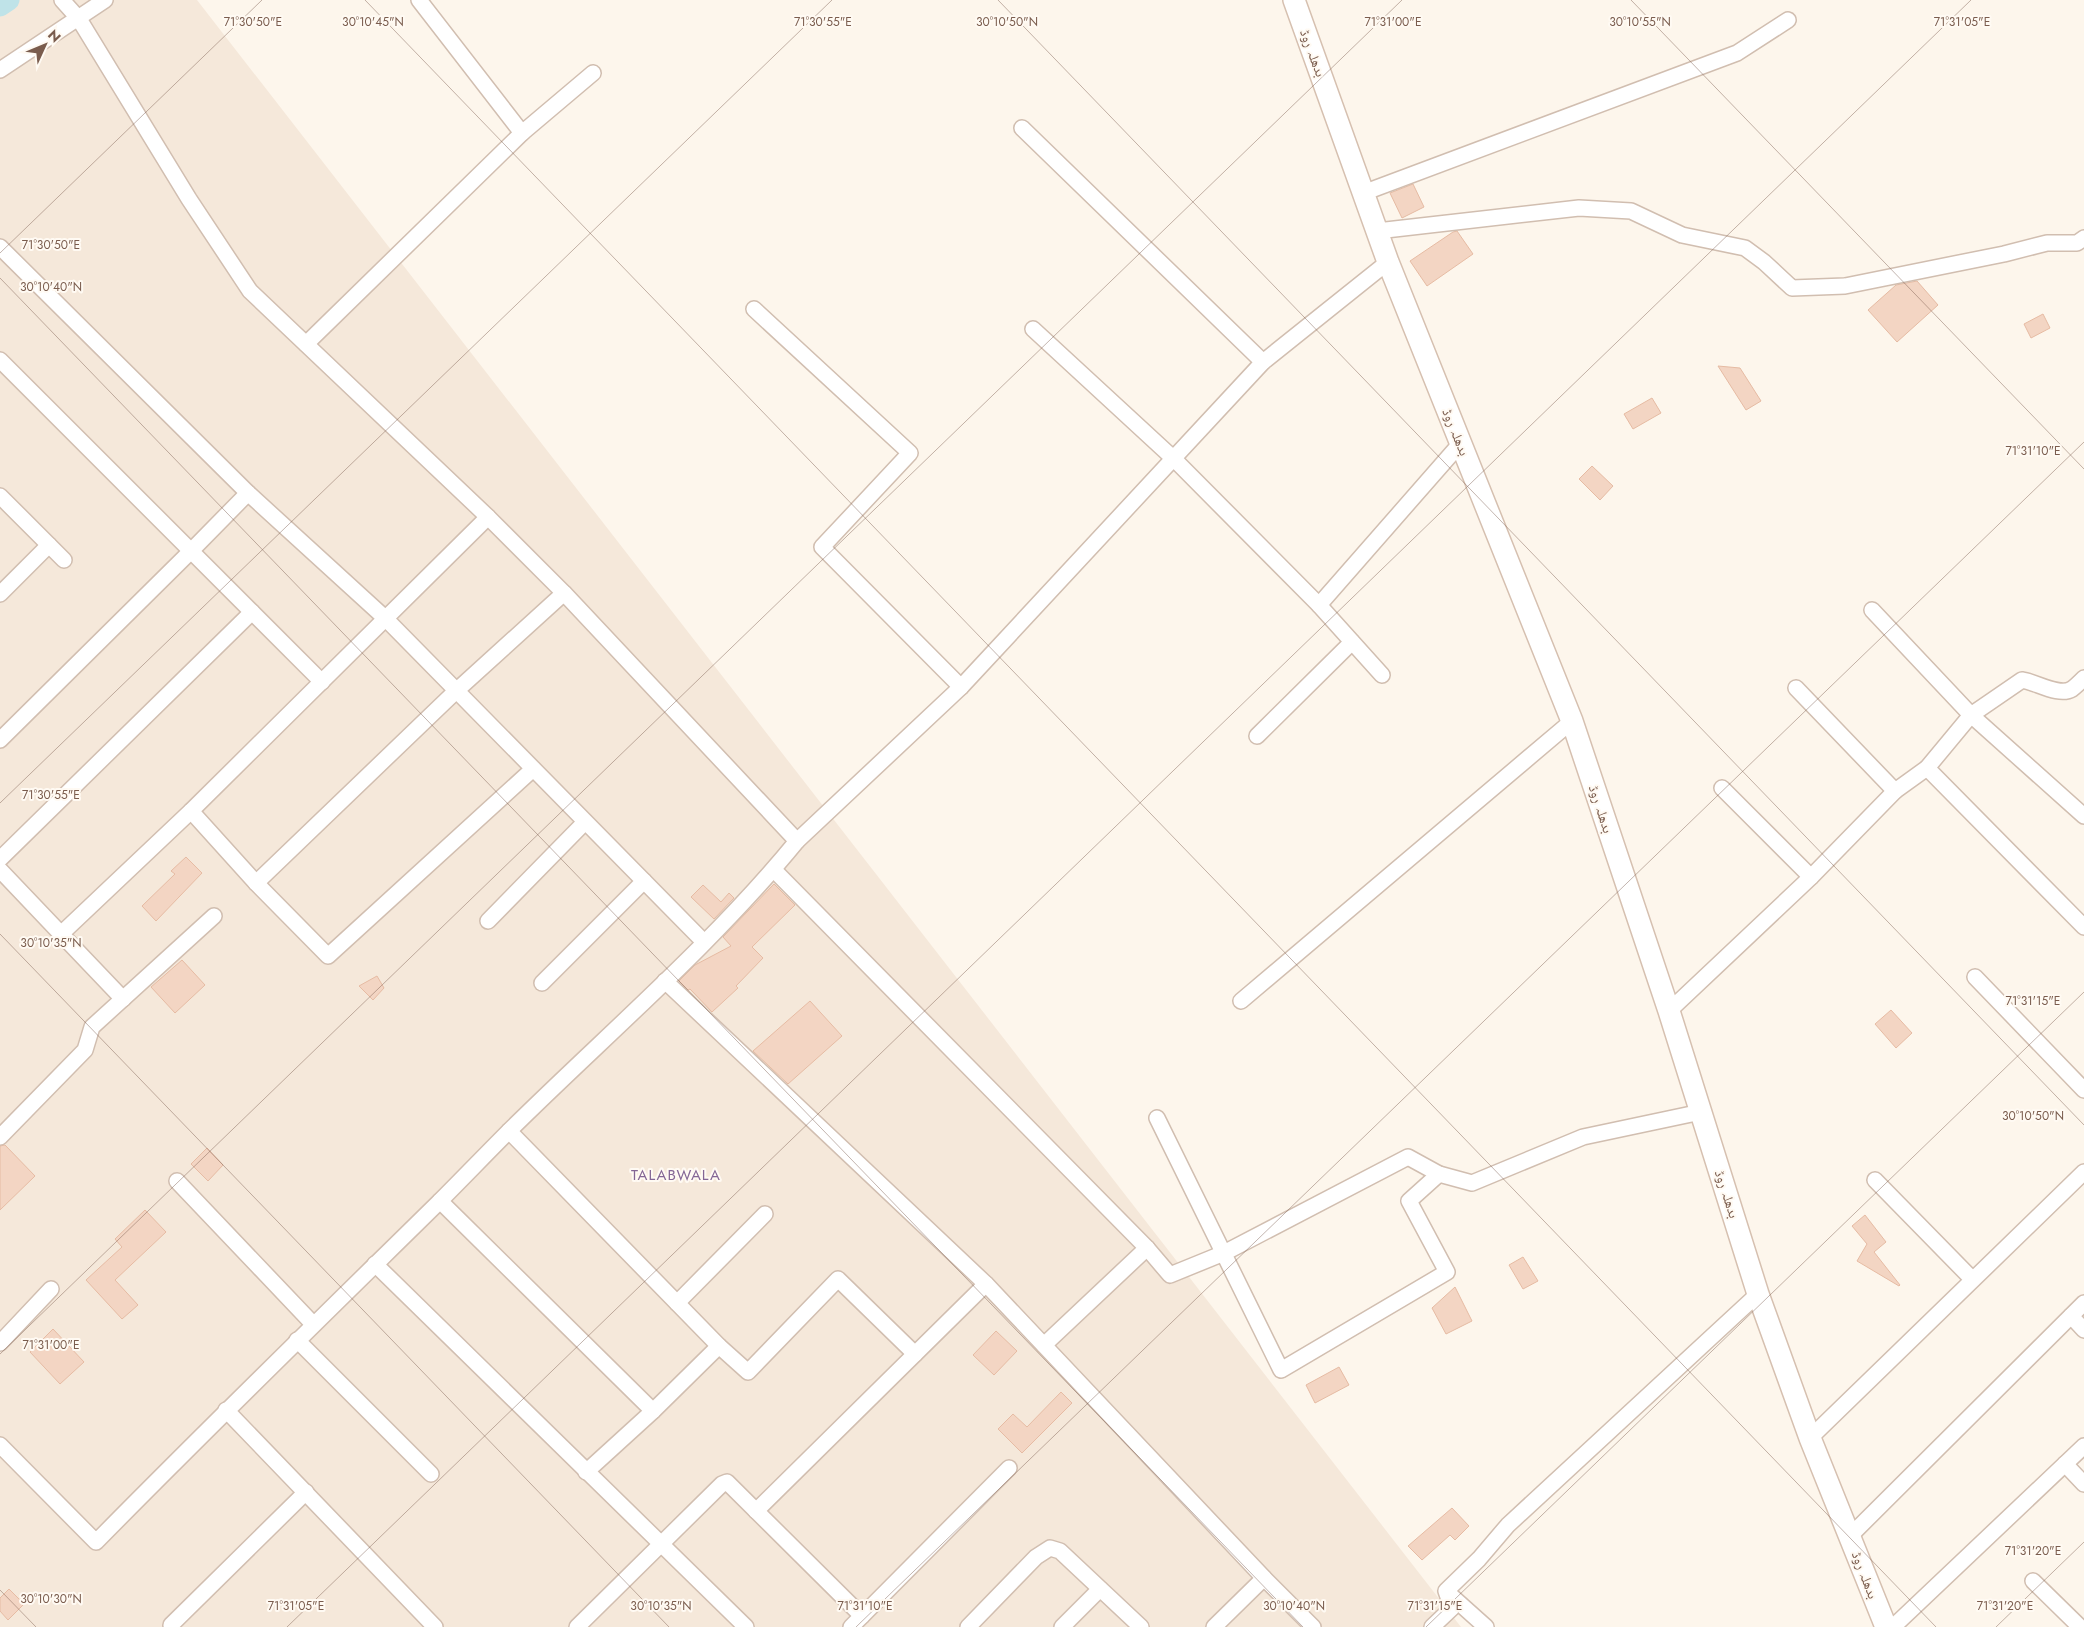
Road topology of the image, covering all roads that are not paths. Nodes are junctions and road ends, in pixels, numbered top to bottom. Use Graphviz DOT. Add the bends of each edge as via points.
graph roads {
  1 [pos="105,0"];
  2 [pos="419,0"];
  3 [pos="1294,0"];
  4 [pos="63,2"];
  5 [pos="78,19"];
  6 [pos="1788,20"];
  7 [pos="0,70"];
  8 [pos="593,73"];
  9 [pos="1022,128"];
  10 [pos="522,133"];
  11 [pos="1363,193"];
  12 [pos="1377,231"];
  13 [pos="2084,238"];
  14 [pos="0,248"];
  15 [pos="1388,262"];
  16 [pos="754,309"];
  17 [pos="1033,329"];
  18 [pos="306,344"];
  19 [pos="0,360"];
  20 [pos="1263,362"];
  21 [pos="1460,444"];
  22 [pos="1174,459"];
  23 [pos="248,492"];
  24 [pos="0,496"];
  25 [pos="488,517"];
  26 [pos="49,545"];
  27 [pos="191,551"];
  28 [pos="64,560"];
  29 [pos="564,593"];
  30 [pos="0,594"];
  31 [pos="1319,605"];
  32 [pos="1872,610"];
  33 [pos="252,612"];
  34 [pos="385,618"];
  35 [pos="1352,642"];
  36 [pos="1382,675"];
  37 [pos="2084,678"];
  38 [pos="322,682"];
  39 [pos="961,687"];
  40 [pos="1796,688"];
  41 [pos="456,691"];
  42 [pos="1971,715"];
  43 [pos="1572,721"];
  44 [pos="1257,736"];
  45 [pos="0,740"];
  46 [pos="1927,768"];
  47 [pos="533,769"];
  48 [pos="1722,788"];
  49 [pos="1895,791"];
  50 [pos="191,811"];
  51 [pos="2084,816"];
  52 [pos="585,822"];
  53 [pos="797,841"];
  54 [pos="0,859"];
  55 [pos="0,870"];
  56 [pos="774,870"];
  57 [pos="1811,876"];
  58 [pos="644,881"];
  59 [pos="256,883"];
  60 [pos="214,916"];
  61 [pos="488,922"];
  62 [pos="2084,927"];
  63 [pos="61,934"];
  64 [pos="704,942"];
  65 [pos="1974,976"];
  66 [pos="665,981"];
  67 [pos="542,983"];
  68 [pos="123,999"];
  69 [pos="1241,1001"];
  70 [pos="1668,1011"];
  71 [pos="2084,1090"];
  72 [pos="1701,1112"];
  73 [pos="1157,1118"];
  74 [pos="509,1131"];
  75 [pos="0,1137"];
  76 [pos="2084,1172"];
  77 [pos="1439,1174"];
  78 [pos="1875,1180"];
  79 [pos="177,1181"];
  80 [pos="440,1201"];
  81 [pos="765,1214"];
  82 [pos="1147,1248"];
  83 [pos="1224,1253"];
  84 [pos="375,1264"];
  85 [pos="1972,1279"];
  86 [pos="986,1284"];
  87 [pos="51,1289"];
  88 [pos="1758,1294"];
  89 [pos="677,1303"];
  90 [pos="2084,1303"];
  91 [pos="2071,1316"];
  92 [pos="313,1324"];
  93 [pos="2084,1330"];
  94 [pos="297,1340"];
  95 [pos="0,1343"];
  96 [pos="1044,1345"];
  97 [pos="719,1346"];
  98 [pos="916,1354"];
  99 [pos="226,1410"];
  100 [pos="653,1411"];
  101 [pos="1810,1438"];
  102 [pos="0,1445"];
  103 [pos="2084,1446"];
  104 [pos="2065,1464"];
  105 [pos="1009,1468"];
  106 [pos="586,1472"];
  107 [pos="431,1474"];
  108 [pos="2084,1484"];
  109 [pos="306,1492"];
  110 [pos="756,1511"];
  111 [pos="1850,1536"];
  112 [pos="661,1545"];
  113 [pos="1264,1578"];
  114 [pos="2033,1581"];
  115 [pos="1100,1589"];
  116 [pos="1446,1591"];
  117 [pos="862,1616"];
  118 [pos="587,1624"];
  119 [pos="171,1625"];
  120 [pos="434,1627"];
  121 [pos="746,1627"];
  122 [pos="851,1627"];
  123 [pos="968,1627"];
  124 [pos="1062,1627"];
  125 [pos="1141,1627"];
  126 [pos="1214,1627"];
  127 [pos="1313,1627"];
  128 [pos="1432,1627"];
  129 [pos="1486,1627"];
  130 [pos="1886,1627"];
  131 [pos="1893,1627"];
  132 [pos="2080,1627"];
  1 -- 5 [label="street"];
  2 -- 10 [label="street"];
  3 -- 11 [label="main road, بدھلہ روڈ"];
  4 -- 5 [label="street"];
  5 -- 7 [label="street"];
  5 -- 18 [label="street" via="250,291"];
  6 -- 11 [label="street" via="1737,53"];
  8 -- 10 [label="street"];
  9 -- 20 [label="street"];
  10 -- 18 [label="street"];
  11 -- 12 [label="main road, بدھلہ روڈ"];
  12 -- 13 [label="street" via="1580,208 1631,210 1682,235 1745,248 1792,288 1845,286 2046,243 2077,243"];
  12 -- 15 [label="main road, بدھلہ روڈ"];
  14 -- 23 [label="street"];
  15 -- 20 [label="street"];
  15 -- 21 [label="main road, بدھلہ روڈ"];
  16 -- 39 [label="street" via="910,453 822,547"];
  17 -- 22 [label="street"];
  18 -- 25 [label="street"];
  19 -- 27 [label="street"];
  20 -- 22 [label="street"];
  21 -- 31 [label="street"];
  21 -- 43 [label="main road, بدھلہ روڈ"];
  22 -- 31 [label="street"];
  22 -- 39 [label="street"];
  23 -- 27 [label="street"];
  23 -- 34 [label="street"];
  24 -- 26 [label="street"];
  25 -- 29 [label="street"];
  25 -- 34 [label="street"];
  26 -- 28 [label="street"];
  26 -- 30 [label="street"];
  27 -- 33 [label="street"];
  27 -- 45 [label="street"];
  29 -- 41 [label="street"];
  29 -- 53 [label="street"];
  31 -- 35 [label="street"];
  32 -- 42 [label="street"];
  33 -- 38 [label="street"];
  33 -- 54 [label="street"];
  34 -- 38 [label="street"];
  34 -- 41 [label="street"];
  35 -- 36 [label="street"];
  35 -- 44 [label="street"];
  37 -- 42 [label="street" via="2070,690 2059,691 2022,680"];
  38 -- 50 [label="street"];
  39 -- 53 [label="street"];
  40 -- 49 [label="street"];
  41 -- 47 [label="street"];
  41 -- 59 [label="street"];
  42 -- 46 [label="street"];
  42 -- 51 [label="street"];
  43 -- 69 [label="street"];
  43 -- 70 [label="main road, بدھلہ روڈ"];
  46 -- 49 [label="street"];
  46 -- 62 [label="street"];
  47 -- 52 [label="street"];
  47 -- 59 [label="street" via="328,956"];
  48 -- 57 [label="street"];
  49 -- 57 [label="street"];
  50 -- 59 [label="street"];
  50 -- 63 [label="street"];
  52 -- 58 [label="street"];
  52 -- 61 [label="street"];
  53 -- 56 [label="street"];
  55 -- 63 [label="street"];
  56 -- 64 [label="street"];
  56 -- 82 [label="street"];
  57 -- 70 [label="street"];
  58 -- 64 [label="street"];
  58 -- 67 [label="street"];
  60 -- 68 [label="street"];
  63 -- 68 [label="street"];
  64 -- 66 [label="street"];
  65 -- 71 [label="street"];
  66 -- 74 [label="street"];
  66 -- 86 [label="street"];
  68 -- 75 [label="street" via="92,1027 85,1050"];
  70 -- 72 [label="main road, بدھلہ روڈ"];
  72 -- 77 [label="street" via="1583,1136 1472,1183"];
  72 -- 88 [label="main road, بدھلہ روڈ"];
  73 -- 83 [label="street"];
  74 -- 80 [label="street"];
  74 -- 89 [label="street"];
  76 -- 85 [label="street"];
  77 -- 83 [label="street" via="1408,1157"];
  77 -- 83 [label="street" via="1409,1201 1447,1272 1281,1370"];
  78 -- 85 [label="street"];
  79 -- 92 [label="street"];
  80 -- 84 [label="street"];
  80 -- 100 [label="street"];
  81 -- 89 [label="street"];
  82 -- 83 [label="street" via="1170,1275"];
  82 -- 96 [label="street"];
  84 -- 92 [label="street"];
  84 -- 106 [label="street"];
  85 -- 101 [label="street"];
  86 -- 96 [label="street"];
  86 -- 98 [label="street"];
  87 -- 95 [label="street"];
  88 -- 101 [label="main road, بدھلہ روڈ"];
  88 -- 116 [label="street" via="1508,1525"];
  89 -- 97 [label="street"];
  90 -- 91 [label="street"];
  91 -- 93 [label="street"];
  91 -- 111 [label="street"];
  92 -- 94 [label="street"];
  94 -- 99 [label="street"];
  94 -- 107 [label="street"];
  96 -- 113 [label="street"];
  97 -- 98 [label="street" via="748,1372 838,1279"];
  97 -- 100 [label="street"];
  98 -- 110 [label="street"];
  99 -- 102 [label="street" via="96,1542"];
  99 -- 109 [label="street"];
  100 -- 106 [label="street"];
  101 -- 111 [label="main road, بدھلہ روڈ"];
  103 -- 104 [label="street"];
  104 -- 108 [label="street"];
  104 -- 131 [label="street"];
  105 -- 117 [label="street"];
  106 -- 112 [label="street"];
  109 -- 119 [label="street"];
  109 -- 120 [label="street"];
  110 -- 112 [label="street" via="727,1482"];
  110 -- 117 [label="street"];
  111 -- 130 [label="main road, بدھلہ روڈ"];
  112 -- 118 [label="street"];
  112 -- 121 [label="street"];
  113 -- 126 [label="street"];
  113 -- 127 [label="street"];
  114 -- 132 [label="street"];
  115 -- 123 [label="street" via="1060,1551 1050,1548 1036,1557"];
  115 -- 124 [label="street"];
  115 -- 125 [label="street"];
  116 -- 128 [label="street" via="1452,1608"];
  116 -- 129 [label="street"];
  117 -- 122 [label="street"];
}
